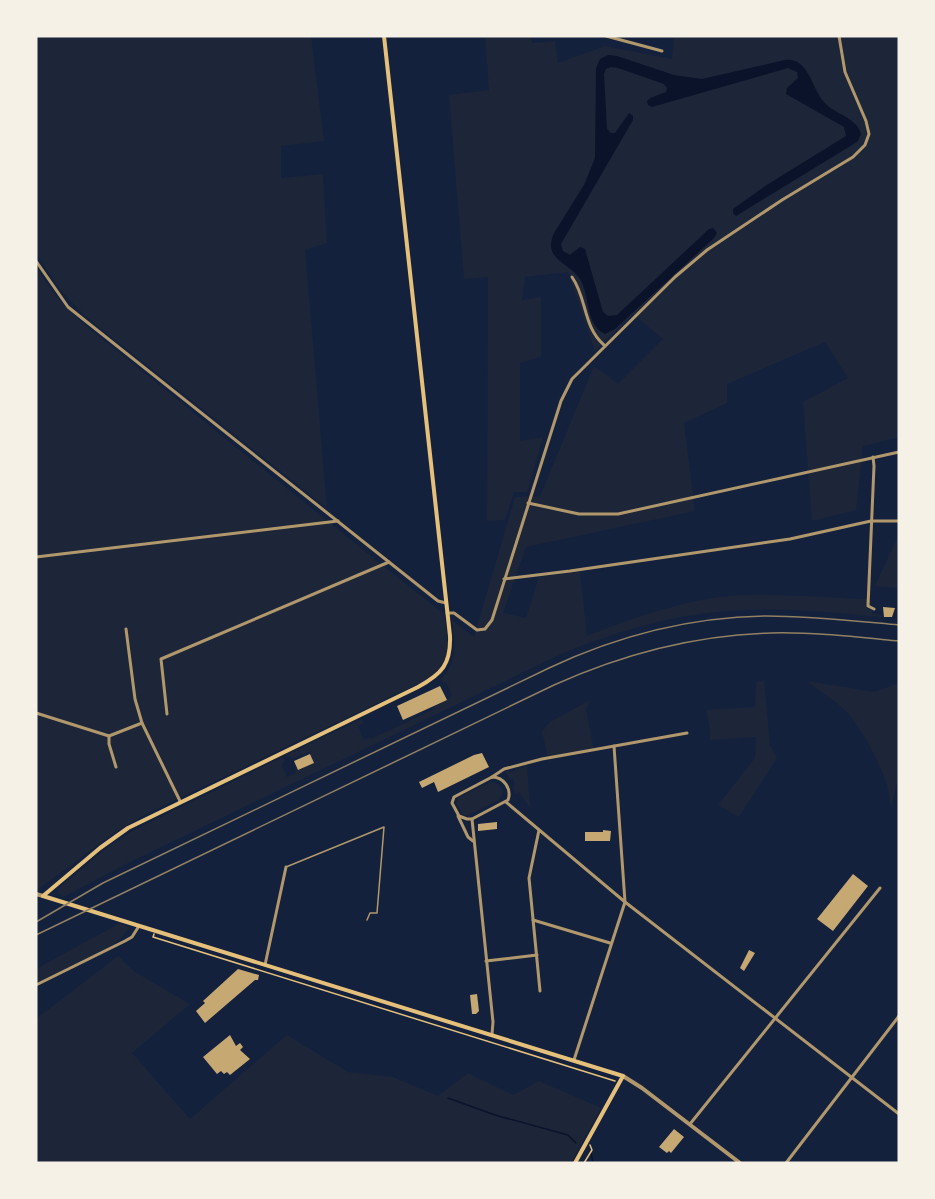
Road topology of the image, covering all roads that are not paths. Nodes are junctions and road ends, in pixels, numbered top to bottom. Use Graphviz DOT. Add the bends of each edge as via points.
graph roads {
  1 [pos="384,36"];
  2 [pos="606,36"];
  3 [pos="839,36"];
  4 [pos="662,51"];
  5 [pos="36,261"];
  6 [pos="572,277"];
  7 [pos="605,345"];
  8 [pos="899,452"];
  9 [pos="873,458"];
  10 [pos="528,503"];
  11 [pos="338,521"];
  12 [pos="871,521"];
  13 [pos="899,521"];
  14 [pos="36,557"];
  15 [pos="389,562"];
  16 [pos="504,579"];
  17 [pos="446,603"];
  18 [pos="874,609"];
  19 [pos="448,615"];
  20 [pos="126,629"];
  21 [pos="36,713"];
  22 [pos="166,714"];
  23 [pos="142,723"];
  24 [pos="687,733"];
  25 [pos="109,736"];
  26 [pos="614,746"];
  27 [pos="116,767"];
  28 [pos="492,777"];
  29 [pos="180,801"];
  30 [pos="507,802"];
  31 [pos="458,814"];
  32 [pos="472,819"];
  33 [pos="539,830"];
  34 [pos="473,841"];
  35 [pos="285,867"];
  36 [pos="880,888"];
  37 [pos="36,894"];
  38 [pos="43,896"];
  39 [pos="625,902"];
  40 [pos="366,920"];
  41 [pos="533,920"];
  42 [pos="139,926"];
  43 [pos="610,943"];
  44 [pos="537,955"];
  45 [pos="486,961"];
  46 [pos="265,965"];
  47 [pos="36,985"];
  48 [pos="540,991"];
  49 [pos="899,1016"];
  50 [pos="776,1018"];
  51 [pos="492,1034"];
  52 [pos="574,1060"];
  53 [pos="622,1076"];
  54 [pos="851,1077"];
  55 [pos="899,1114"];
  56 [pos="690,1124"];
  57 [pos="738,1162"];
  58 [pos="576,1163"];
  59 [pos="786,1163"];
  1 -- 17 [label="main road"];
  2 -- 4 [label="street"];
  3 -- 7 [label="street" via="851,90 866,121 869,134 865,145 853,157 707,250"];
  5 -- 11 [label="street" via="68,307"];
  6 -- 7 [label="street" via="593,333"];
  7 -- 10 [label="street" via="572,379 561,400"];
  8 -- 9 [label="street"];
  9 -- 10 [label="street" via="618,513 579,514"];
  9 -- 12 [label="street"];
  10 -- 16 [label="street"];
  11 -- 14 [label="street"];
  11 -- 15 [label="street"];
  12 -- 13 [label="street"];
  12 -- 16 [label="street" via="789,539"];
  12 -- 18 [label="street" via="868,606"];
  15 -- 17 [label="street"];
  15 -- 22 [label="street" via="161,658"];
  16 -- 19 [label="street" via="492,620 485,629 477,630 454,613"];
  17 -- 19 [label="main road"];
  19 -- 29 [label="main road" via="450,654 430,681"];
  20 -- 23 [label="street"];
  21 -- 25 [label="street"];
  23 -- 25 [label="street"];
  23 -- 29 [label="street"];
  24 -- 26 [label="street"];
  25 -- 27 [label="street"];
  26 -- 28 [label="street" via="513,766"];
  26 -- 39 [label="street"];
  28 -- 30 [label="street" via="505,783 510,795"];
  28 -- 31 [label="street" via="455,795 452,803"];
  29 -- 38 [label="main road" via="122,831"];
  30 -- 32 [label="street"];
  30 -- 33 [label="street"];
  31 -- 32 [label="street"];
  31 -- 34 [label="street"];
  32 -- 34 [label="street"];
  33 -- 39 [label="street"];
  33 -- 41 [label="street" via="529,879"];
  34 -- 45 [label="street"];
  35 -- 40 [label="lane" via="384,827 377,913 370,913"];
  35 -- 46 [label="street"];
  36 -- 50 [label="street"];
  37 -- 38 [label="street"];
  38 -- 42 [label="main road"];
  39 -- 43 [label="street"];
  39 -- 50 [label="street"];
  41 -- 43 [label="street"];
  41 -- 44 [label="street"];
  42 -- 46 [label="main road"];
  42 -- 47 [label="street" via="132,937"];
  43 -- 52 [label="street"];
  44 -- 45 [label="street"];
  44 -- 48 [label="street"];
  45 -- 51 [label="street"];
  46 -- 51 [label="main road"];
  49 -- 54 [label="street"];
  50 -- 54 [label="street"];
  50 -- 56 [label="street"];
  51 -- 52 [label="main road"];
  52 -- 53 [label="main road"];
  53 -- 56 [label="street"];
  53 -- 58 [label="main road"];
  54 -- 55 [label="street"];
  54 -- 59 [label="street"];
  56 -- 57 [label="street"];
}
